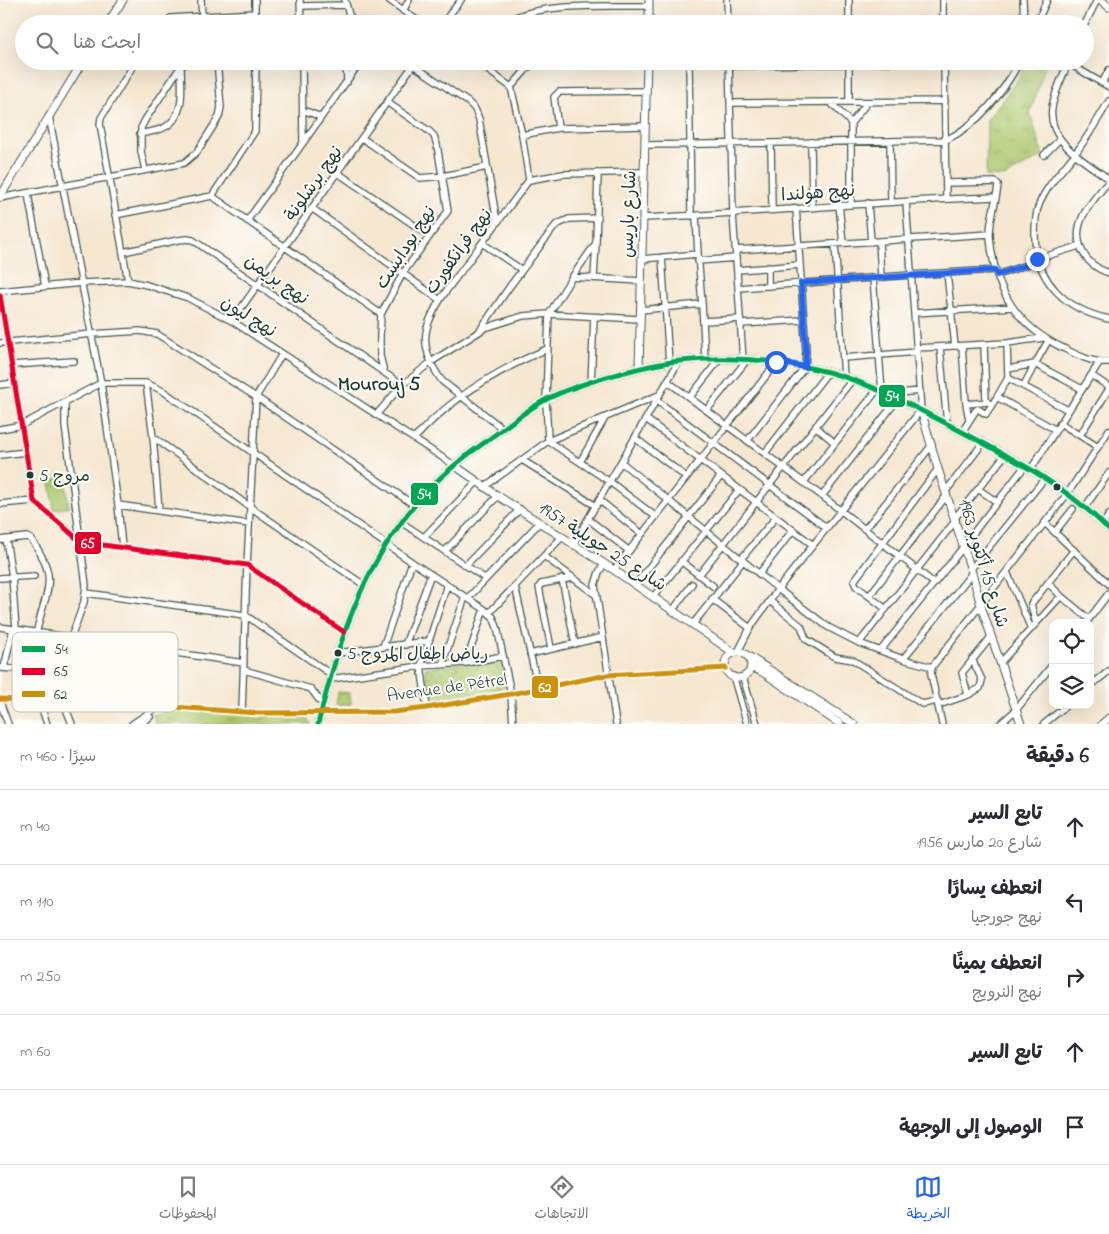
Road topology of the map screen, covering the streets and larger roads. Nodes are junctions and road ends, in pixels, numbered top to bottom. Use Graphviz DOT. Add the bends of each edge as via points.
graph roads {
  1 [pos="123,0"];
  2 [pos="201,0"];
  3 [pos="255,0"];
  4 [pos="389,0"];
  5 [pos="409,0"];
  6 [pos="461,0"];
  7 [pos="564,0"];
  8 [pos="727,0"];
  9 [pos="849,0"];
  10 [pos="943,0"];
  11 [pos="1023,0"];
  12 [pos="1047,0"];
  13 [pos="1097,0"];
  14 [pos="1101,0"];
  15 [pos="301,3"];
  16 [pos="346,3"];
  17 [pos="649,3"];
  18 [pos="1109,6"];
  19 [pos="564,7"];
  20 [pos="402,10"];
  21 [pos="255,13"];
  22 [pos="113,15"];
  23 [pos="202,15"];
  24 [pos="220,15"];
  25 [pos="349,15"];
  26 [pos="409,15"];
  27 [pos="449,15"];
  28 [pos="519,15"];
  29 [pos="728,15"];
  30 [pos="849,15"];
  31 [pos="943,15"];
  32 [pos="1023,15"];
  33 [pos="1040,15"];
  34 [pos="1090,15"];
  35 [pos="77,70"];
  36 [pos="130,70"];
  37 [pos="178,70"];
  38 [pos="181,70"];
  39 [pos="218,70"];
  40 [pos="256,70"];
  41 [pos="302,70"];
  42 [pos="346,70"];
  43 [pos="355,70"];
  44 [pos="410,70"];
  45 [pos="424,70"];
  46 [pos="488,70"];
  47 [pos="526,70"];
  48 [pos="647,70"];
  49 [pos="689,70"];
  50 [pos="729,70"];
  51 [pos="850,70"];
  52 [pos="944,70"];
  53 [pos="1015,70"];
  54 [pos="1065,70"];
  55 [pos="1081,70"];
  56 [pos="1109,70"];
  57 [pos="346,82"];
  58 [pos="1102,83"];
  59 [pos="1109,87"];
  60 [pos="511,88"];
  61 [pos="646,91"];
  62 [pos="945,101"];
  63 [pos="1109,101"];
  64 [pos="849,102"];
  65 [pos="867,102"];
  66 [pos="388,103"];
  67 [pos="831,103"];
  68 [pos="730,104"];
  69 [pos="303,110"];
  70 [pos="49,116"];
  71 [pos="322,117"];
  72 [pos="851,123"];
  73 [pos="646,126"];
  74 [pos="558,128"];
  75 [pos="140,134"];
  76 [pos="522,135"];
  77 [pos="362,138"];
  78 [pos="1060,139"];
  79 [pos="946,140"];
  80 [pos="811,142"];
  81 [pos="851,142"];
  82 [pos="890,142"];
  83 [pos="303,143"];
  84 [pos="771,143"];
  85 [pos="690,144"];
  86 [pos="730,144"];
  87 [pos="645,145"];
  88 [pos="1075,154"];
  89 [pos="1044,155"];
  90 [pos="487,167"];
  91 [pos="145,170"];
  92 [pos="644,172"];
  93 [pos="338,173"];
  94 [pos="598,173"];
  95 [pos="443,176"];
  96 [pos="108,178"];
  97 [pos="529,180"];
  98 [pos="1109,180"];
  99 [pos="946,184"];
  100 [pos="62,187"];
  101 [pos="28,194"];
  102 [pos="212,196"];
  103 [pos="996,197"];
  104 [pos="0,198"];
  105 [pos="946,199"];
  106 [pos="891,202"];
  107 [pos="906,202"];
  108 [pos="868,203"];
  109 [pos="851,204"];
  110 [pos="839,205"];
  111 [pos="812,207"];
  112 [pos="796,208"];
  113 [pos="313,209"];
  114 [pos="772,210"];
  115 [pos="732,214"];
  116 [pos="115,215"];
  117 [pos="694,216"];
  118 [pos="598,218"];
  119 [pos="643,218"];
  120 [pos="247,221"];
  121 [pos="497,222"];
  122 [pos="990,234"];
  123 [pos="430,236"];
  124 [pos="908,240"];
  125 [pos="879,241"];
  126 [pos="871,242"];
  127 [pos="482,243"];
  128 [pos="596,243"];
  129 [pos="843,243"];
  130 [pos="835,244"];
  131 [pos="1079,246"];
  132 [pos="285,247"];
  133 [pos="799,247"];
  134 [pos="736,250"];
  135 [pos="122,252"];
  136 [pos="698,254"];
  137 [pos="662,257"];
  138 [pos="736,258"];
  139 [pos="642,259"];
  140 [pos="1037,260"];
  141 [pos="698,261"];
  142 [pos="800,265"];
  143 [pos="768,267"];
  144 [pos="522,270"];
  145 [pos="737,270"];
  146 [pos="947,273"];
  147 [pos="996,273"];
  148 [pos="1109,273"];
  149 [pos="403,274"];
  150 [pos="910,275"];
  151 [pos="572,277"];
  152 [pos="882,277"];
  153 [pos="594,278"];
  154 [pos="873,278"];
  155 [pos="837,280"];
  156 [pos="128,281"];
  157 [pos="641,281"];
  158 [pos="82,283"];
  159 [pos="801,283"];
  160 [pos="258,284"];
  161 [pos="45,286"];
  162 [pos="768,286"];
  163 [pos="738,288"];
  164 [pos="0,291"];
  165 [pos="0,295"];
  166 [pos="440,300"];
  167 [pos="702,304"];
  168 [pos="666,307"];
  169 [pos="1012,307"];
  170 [pos="640,310"];
  171 [pos="952,311"];
  172 [pos="914,313"];
  173 [pos="381,314"];
  174 [pos="549,314"];
  175 [pos="594,317"];
  176 [pos="640,319"];
  177 [pos="1109,319"];
  178 [pos="803,320"];
  179 [pos="232,321"];
  180 [pos="703,321"];
  181 [pos="740,321"];
  182 [pos="479,332"];
  183 [pos="92,334"];
  184 [pos="1046,340"];
  185 [pos="9,342"];
  186 [pos="1007,343"];
  187 [pos="0,344"];
  188 [pos="984,344"];
  189 [pos="955,346"];
  190 [pos="962,346"];
  191 [pos="940,347"];
  192 [pos="547,349"];
  193 [pos="917,350"];
  194 [pos="282,354"];
  195 [pos="380,356"];
  196 [pos="878,356"];
  197 [pos="843,358"];
  198 [pos="705,359"];
  199 [pos="719,360"];
  200 [pos="745,360"];
  201 [pos="74,361"];
  202 [pos="679,361"];
  203 [pos="431,362"];
  204 [pos="776,362"];
  205 [pos="1099,362"];
  206 [pos="1109,362"];
  207 [pos="371,363"];
  208 [pos="669,363"];
  209 [pos="12,364"];
  210 [pos="1035,364"];
  211 [pos="805,367"];
  212 [pos="639,368"];
  213 [pos="1008,369"];
  214 [pos="384,372"];
  215 [pos="828,372"];
  216 [pos="1092,375"];
  217 [pos="844,377"];
  218 [pos="1008,378"];
  219 [pos="852,380"];
  220 [pos="667,381"];
  221 [pos="591,382"];
  222 [pos="15,383"];
  223 [pos="101,383"];
  224 [pos="146,384"];
  225 [pos="0,385"];
  226 [pos="402,385"];
  227 [pos="1024,385"];
  228 [pos="1109,388"];
  229 [pos="1082,390"];
  230 [pos="920,391"];
  231 [pos="882,392"];
  232 [pos="256,397"];
  233 [pos="461,397"];
  234 [pos="690,397"];
  235 [pos="997,397"];
  236 [pos="658,398"];
  237 [pos="898,399"];
  238 [pos="546,400"];
  239 [pos="65,402"];
  240 [pos="989,402"];
  241 [pos="966,404"];
  242 [pos="707,410"];
  243 [pos="921,410"];
  244 [pos="1068,410"];
  245 [pos="376,415"];
  246 [pos="604,418"];
  247 [pos="646,419"];
  248 [pos="969,420"];
  249 [pos="1060,423"];
  250 [pos="947,424"];
  251 [pos="22,425"];
  252 [pos="728,425"];
  253 [pos="816,427"];
  254 [pos="0,429"];
  255 [pos="503,429"];
  256 [pos="1056,430"];
  257 [pos="1109,430"];
  258 [pos="962,432"];
  259 [pos="1080,435"];
  260 [pos="153,437"];
  261 [pos="635,438"];
  262 [pos="414,439"];
  263 [pos="748,440"];
  264 [pos="548,442"];
  265 [pos="713,443"];
  266 [pos="835,443"];
  267 [pos="983,443"];
  268 [pos="932,445"];
  269 [pos="1098,447"];
  270 [pos="253,451"];
  271 [pos="26,452"];
  272 [pos="765,453"];
  273 [pos="0,455"];
  274 [pos="1005,455"];
  275 [pos="522,460"];
  276 [pos="700,460"];
  277 [pos="580,462"];
  278 [pos="621,462"];
  279 [pos="454,465"];
  280 [pos="1028,467"];
  281 [pos="784,468"];
  282 [pos="938,469"];
  283 [pos="1109,473"];
  284 [pos="721,476"];
  285 [pos="686,477"];
  286 [pos="1045,478"];
  287 [pos="610,482"];
  288 [pos="804,482"];
  289 [pos="480,485"];
  290 [pos="770,486"];
  291 [pos="978,489"];
  292 [pos="740,490"];
  293 [pos="947,493"];
  294 [pos="1068,493"];
  295 [pos="498,496"];
  296 [pos="822,496"];
  297 [pos="668,500"];
  298 [pos="34,501"];
  299 [pos="756,502"];
  300 [pos="997,502"];
  301 [pos="597,503"];
  302 [pos="0,504"];
  303 [pos="118,505"];
  304 [pos="414,505"];
  305 [pos="250,507"];
  306 [pos="1085,507"];
  307 [pos="520,509"];
  308 [pos="1073,509"];
  309 [pos="159,510"];
  310 [pos="841,512"];
  311 [pos="1109,515"];
  312 [pos="655,516"];
  313 [pos="688,516"];
  314 [pos="776,517"];
  315 [pos="588,519"];
  316 [pos="956,519"];
  317 [pos="401,522"];
  318 [pos="540,522"];
  319 [pos="1045,523"];
  320 [pos="249,524"];
  321 [pos="1103,524"];
  322 [pos="827,528"];
  323 [pos="865,529"];
  324 [pos="706,530"];
  325 [pos="793,530"];
  326 [pos="1109,530"];
  327 [pos="1055,532"];
  328 [pos="642,534"];
  329 [pos="424,537"];
  330 [pos="562,537"];
  331 [pos="3,540"];
  332 [pos="81,542"];
  333 [pos="882,542"];
  334 [pos="386,544"];
  335 [pos="723,544"];
  336 [pos="573,545"];
  337 [pos="813,545"];
  338 [pos="964,546"];
  339 [pos="122,548"];
  340 [pos="628,550"];
  341 [pos="1074,550"];
  342 [pos="445,551"];
  343 [pos="900,555"];
  344 [pos="544,556"];
  345 [pos="742,560"];
  346 [pos="681,561"];
  347 [pos="412,562"];
  348 [pos="604,564"];
  349 [pos="247,565"];
  350 [pos="466,565"];
  351 [pos="614,570"];
  352 [pos="918,570"];
  353 [pos="972,571"];
  354 [pos="1007,572"];
  355 [pos="431,574"];
  356 [pos="759,574"];
  357 [pos="699,575"];
  358 [pos="34,576"];
  359 [pos="12,577"];
  360 [pos="0,578"];
  361 [pos="486,578"];
  362 [pos="572,578"];
  363 [pos="562,579"];
  364 [pos="934,583"];
  365 [pos="1048,583"];
  366 [pos="447,584"];
  367 [pos="692,584"];
  368 [pos="1109,584"];
  369 [pos="364,585"];
  370 [pos="635,585"];
  371 [pos="515,586"];
  372 [pos="713,586"];
  373 [pos="778,589"];
  374 [pos="86,593"];
  375 [pos="1109,594"];
  376 [pos="596,595"];
  377 [pos="869,596"];
  378 [pos="1061,596"];
  379 [pos="467,597"];
  380 [pos="653,597"];
  381 [pos="712,599"];
  382 [pos="770,600"];
  383 [pos="981,604"];
  384 [pos="886,609"];
  385 [pos="673,610"];
  386 [pos="487,611"];
  387 [pos="245,614"];
  388 [pos="1085,619"];
  389 [pos="1089,619"];
  390 [pos="693,624"];
  391 [pos="1036,624"];
  392 [pos="0,627"];
  393 [pos="750,628"];
  394 [pos="15,629"];
  395 [pos="1030,630"];
  396 [pos="14,632"];
  397 [pos="37,632"];
  398 [pos="73,632"];
  399 [pos="344,632"];
  400 [pos="603,637"];
  401 [pos="991,637"];
  402 [pos="12,638"];
  403 [pos="428,641"];
  404 [pos="859,643"];
  405 [pos="575,644"];
  406 [pos="405,645"];
  407 [pos="383,647"];
  408 [pos="551,648"];
  409 [pos="881,650"];
  410 [pos="178,653"];
  411 [pos="338,653"];
  412 [pos="739,653"];
  413 [pos="530,654"];
  414 [pos="503,656"];
  415 [pos="903,659"];
  416 [pos="972,659"];
  417 [pos="466,662"];
  418 [pos="244,663"];
  419 [pos="1000,663"];
  420 [pos="442,665"];
  421 [pos="421,666"];
  422 [pos="751,667"];
  423 [pos="932,667"];
  424 [pos="2,668"];
  425 [pos="726,668"];
  426 [pos="1049,669"];
  427 [pos="244,670"];
  428 [pos="1109,671"];
  429 [pos="608,675"];
  430 [pos="733,676"];
  431 [pos="743,676"];
  432 [pos="331,677"];
  433 [pos="1094,683"];
  434 [pos="538,688"];
  435 [pos="511,694"];
  436 [pos="968,695"];
  437 [pos="0,700"];
  438 [pos="939,703"];
  439 [pos="178,707"];
  440 [pos="428,708"];
  441 [pos="322,709"];
  442 [pos="1062,709"];
  443 [pos="1016,710"];
  444 [pos="242,711"];
  445 [pos="68,712"];
  446 [pos="153,712"];
  447 [pos="150,715"];
  448 [pos="1109,718"];
  449 [pos="8,724"];
  450 [pos="72,724"];
  451 [pos="132,724"];
  452 [pos="140,724"];
  453 [pos="152,724"];
  454 [pos="318,724"];
  455 [pos="513,724"];
  456 [pos="616,724"];
  457 [pos="747,724"];
  458 [pos="757,724"];
  459 [pos="840,724"];
  460 [pos="854,724"];
  461 [pos="942,724"];
  462 [pos="1000,724"];
  463 [pos="1021,724"];
  464 [pos="1044,724"];
  465 [pos="1102,724"];
  1 -- 22 [label="street"];
  2 -- 23 [label="street"];
  3 -- 21 [label="street"];
  4 -- 20 [label="street"];
  5 -- 20 [label="street"];
  6 -- 27 [label="street"];
  7 -- 19 [label="street"];
  8 -- 29 [label="street"];
  9 -- 30 [label="street"];
  10 -- 31 [label="street"];
  11 -- 32 [label="street"];
  12 -- 33 [label="street"];
  13 -- 34 [label="street"];
  14 -- 18 [label="street"];
  15 -- 16 [label="street"];
  16 -- 25 [label="street"];
  17 -- 19 [label="street"];
  19 -- 28 [label="street"];
  20 -- 26 [label="street"];
  21 -- 24 [label="street"];
  35 -- 70 [label="street"];
  36 -- 96 [label="street" via="101,118"];
  37 -- 75 [label="street" via="145,120"];
  38 -- 75 [label="street" via="182,100 178,112 166,126"];
  39 -- 91 [label="street" via="219,117 197,152 184,163"];
  40 -- 102 [label="street" via="255,131"];
  41 -- 69 [label="street"];
  42 -- 57 [label="street"];
  43 -- 57 [label="street"];
  44 -- 66 [label="street, نهج برشلونة"];
  45 -- 90 [label="street" via="475,109"];
  46 -- 60 [label="street"];
  47 -- 60 [label="street"];
  48 -- 61 [label="street, شارع باريس"];
  49 -- 85 [label="street"];
  50 -- 68 [label="street"];
  51 -- 64 [label="street"];
  52 -- 62 [label="street"];
  53 -- 79 [label="street" via="985,111 968,128"];
  54 -- 78 [label="street" via="1051,119"];
  55 -- 58 [label="street"];
  56 -- 58 [label="street"];
  57 -- 71 [label="street"];
  58 -- 59 [label="street"];
  60 -- 76 [label="street"];
  61 -- 73 [label="street, شارع باريس"];
  61 -- 74 [label="street" via="559,92 554,97"];
  62 -- 65 [label="street"];
  62 -- 79 [label="street"];
  63 -- 88 [label="street"];
  64 -- 65 [label="street"];
  64 -- 67 [label="street"];
  65 -- 72 [label="street"];
  66 -- 77 [label="street, نهج برشلونة"];
  66 -- 95 [label="street, نهج بودابست" via="434,136"];
  67 -- 68 [label="street"];
  67 -- 72 [label="street"];
  68 -- 86 [label="street"];
  69 -- 71 [label="street"];
  69 -- 83 [label="street"];
  70 -- 100 [label="street"];
  70 -- 104 [label="street"];
  71 -- 83 [label="street"];
  72 -- 81 [label="street"];
  73 -- 74 [label="street"];
  73 -- 87 [label="street, شارع باريس"];
  74 -- 76 [label="street"];
  75 -- 91 [label="street"];
  76 -- 97 [label="street"];
  77 -- 93 [label="street, نهج برشلونة"];
  77 -- 95 [label="street" via="420,178"];
  78 -- 88 [label="street"];
  78 -- 89 [label="street"];
  79 -- 82 [label="street"];
  79 -- 99 [label="street"];
  80 -- 81 [label="street"];
  80 -- 84 [label="street"];
  80 -- 111 [label="street"];
  81 -- 82 [label="street"];
  81 -- 109 [label="street"];
  82 -- 106 [label="street"];
  83 -- 120 [label="street"];
  84 -- 86 [label="street"];
  84 -- 114 [label="street"];
  85 -- 86 [label="street"];
  85 -- 87 [label="street"];
  85 -- 117 [label="street"];
  86 -- 115 [label="street"];
  87 -- 92 [label="street, شارع باريس"];
  88 -- 98 [label="street"];
  88 -- 140 [label="street" via="1038,206 1035,226"];
  90 -- 95 [label="street"];
  90 -- 121 [label="street"];
  91 -- 96 [label="street"];
  92 -- 94 [label="street"];
  92 -- 119 [label="street, شارع باريس"];
  93 -- 113 [label="street, نهج برشلونة"];
  93 -- 123 [label="street"];
  94 -- 97 [label="street" via="563,174"];
  94 -- 118 [label="street"];
  95 -- 123 [label="street, نهج بودابست" via="448,211"];
  96 -- 100 [label="street"];
  96 -- 116 [label="street"];
  97 -- 121 [label="street, نهج فرانكفورت"];
  98 -- 131 [label="street" via="1082,218"];
  99 -- 103 [label="street" via="996,182"];
  99 -- 105 [label="street"];
  100 -- 101 [label="street"];
  100 -- 158 [label="street"];
  101 -- 104 [label="street"];
  101 -- 161 [label="street"];
  102 -- 116 [label="street"];
  102 -- 120 [label="street"];
  103 -- 105 [label="street, نهج هولندا"];
  103 -- 122 [label="street"];
  105 -- 107 [label="street, نهج هولندا"];
  106 -- 107 [label="street, نهج هولندا"];
  106 -- 108 [label="street, نهج هولندا"];
  107 -- 124 [label="street"];
  108 -- 109 [label="street, نهج هولندا"];
  108 -- 126 [label="street"];
  109 -- 110 [label="street, نهج هولندا"];
  110 -- 111 [label="street, نهج هولندا"];
  110 -- 129 [label="street"];
  111 -- 112 [label="street, نهج هولندا"];
  112 -- 114 [label="street, نهج هولندا"];
  112 -- 133 [label="street"];
  113 -- 132 [label="street, نهج برشلونة"];
  113 -- 149 [label="street"];
  114 -- 115 [label="street, نهج هولندا"];
  115 -- 117 [label="street, نهج هولندا"];
  115 -- 134 [label="street"];
  116 -- 135 [label="street"];
  117 -- 119 [label="street, نهج هولندا"];
  117 -- 136 [label="street"];
  118 -- 128 [label="street"];
  118 -- 144 [label="street" via="569,219 556,224"];
  119 -- 139 [label="street, شارع باريس"];
  120 -- 132 [label="street"];
  121 -- 127 [label="street, نهج فرانكفورت"];
  122 -- 124 [label="street"];
  122 -- 147 [label="street"];
  123 -- 149 [label="street, نهج بودابست"];
  124 -- 125 [label="street"];
  124 -- 150 [label="street"];
  125 -- 126 [label="street"];
  125 -- 152 [label="street"];
  126 -- 129 [label="street"];
  127 -- 144 [label="street"];
  127 -- 166 [label="street, نهج فرانكفورت"];
  128 -- 151 [label="street"];
  128 -- 153 [label="street"];
  129 -- 130 [label="street"];
  130 -- 133 [label="street"];
  130 -- 155 [label="street"];
  131 -- 140 [label="street"];
  131 -- 148 [label="street" via="1087,259"];
  132 -- 160 [label="street, نهج برشلونة"];
  132 -- 173 [label="street"];
  133 -- 134 [label="street"];
  133 -- 142 [label="street"];
  134 -- 138 [label="street"];
  135 -- 156 [label="street"];
  135 -- 160 [label="street, نهج بريمن" via="190,239"];
  136 -- 137 [label="street"];
  136 -- 141 [label="street"];
  137 -- 139 [label="street"];
  137 -- 168 [label="street"];
  138 -- 141 [label="street"];
  138 -- 145 [label="street"];
  139 -- 157 [label="street, شارع باريس"];
  140 -- 147 [label="street"];
  140 -- 177 [label="street" via="1054,289 1067,300 1081,310"];
  141 -- 167 [label="street"];
  142 -- 143 [label="street"];
  142 -- 159 [label="street"];
  143 -- 145 [label="street"];
  143 -- 162 [label="street"];
  144 -- 182 [label="street"];
  145 -- 163 [label="street"];
  146 -- 147 [label="street"];
  146 -- 150 [label="street"];
  146 -- 171 [label="street"];
  147 -- 169 [label="street"];
  149 -- 166 [label="street"];
  149 -- 173 [label="street, نهج بودابست"];
  150 -- 152 [label="street"];
  150 -- 172 [label="street"];
  151 -- 153 [label="street"];
  151 -- 174 [label="street"];
  152 -- 154 [label="street"];
  153 -- 157 [label="street"];
  154 -- 155 [label="street"];
  154 -- 196 [label="street"];
  155 -- 159 [label="street"];
  155 -- 197 [label="street"];
  156 -- 158 [label="street, نهج ليون"];
  156 -- 179 [label="street, نهج ليون" via="188,298"];
  157 -- 170 [label="street, شارع باريس"];
  158 -- 161 [label="street, نهج ليون"];
  158 -- 183 [label="street"];
  159 -- 162 [label="street"];
  159 -- 178 [label="street"];
  160 -- 179 [label="street, نهج برشلونة"];
  160 -- 207 [label="street, نهج بريمن"];
  161 -- 164 [label="street, نهج ليون"];
  162 -- 163 [label="street"];
  163 -- 181 [label="street"];
  165 -- 185 [label="street"];
  166 -- 203 [label="street, نهج فرانكفورت" via="427,329 426,342"];
  167 -- 168 [label="street"];
  167 -- 180 [label="street"];
  168 -- 170 [label="street"];
  168 -- 208 [label="street"];
  169 -- 171 [label="street"];
  169 -- 184 [label="street"];
  170 -- 176 [label="street, شارع باريس"];
  171 -- 172 [label="street"];
  171 -- 189 [label="street"];
  172 -- 193 [label="street"];
  173 -- 195 [label="street, نهج بودابست"];
  174 -- 175 [label="street"];
  174 -- 182 [label="street" via="523,316"];
  174 -- 192 [label="street"];
  175 -- 176 [label="street"];
  175 -- 221 [label="street"];
  176 -- 212 [label="street, شارع باريس"];
  178 -- 181 [label="street"];
  178 -- 211 [label="street"];
  179 -- 194 [label="street, نهج ليون"];
  180 -- 181 [label="street"];
  180 -- 198 [label="street"];
  181 -- 200 [label="street"];
  182 -- 203 [label="street"];
  183 -- 185 [label="street"];
  183 -- 223 [label="street"];
  183 -- 232 [label="street" via="140,331 157,334"];
  184 -- 186 [label="street"];
  184 -- 205 [label="street"];
  184 -- 210 [label="street"];
  185 -- 187 [label="street"];
  185 -- 209 [label="street"];
  186 -- 188 [label="street"];
  186 -- 213 [label="street"];
  188 -- 190 [label="street"];
  188 -- 240 [label="street"];
  189 -- 190 [label="street"];
  189 -- 191 [label="street"];
  190 -- 241 [label="street"];
  191 -- 193 [label="street"];
  191 -- 250 [label="street"];
  192 -- 233 [label="street" via="501,371"];
  192 -- 238 [label="street"];
  193 -- 196 [label="street"];
  193 -- 230 [label="street"];
  194 -- 232 [label="street"];
  194 -- 245 [label="street, نهج ليون"];
  195 -- 207 [label="street"];
  195 -- 214 [label="street, نهج بودابست"];
  196 -- 197 [label="street"];
  196 -- 231 [label="street"];
  197 -- 217 [label="street"];
  198 -- 199 [label="street"];
  198 -- 202 [label="street"];
  199 -- 200 [label="street"];
  199 -- 234 [label="street"];
  200 -- 204 [label="street"];
  200 -- 242 [label="street"];
  201 -- 209 [label="street"];
  202 -- 208 [label="street"];
  202 -- 220 [label="street"];
  203 -- 226 [label="street"];
  203 -- 233 [label="street, نهج فرانكفورت" via="442,381"];
  204 -- 211 [label="street"];
  204 -- 252 [label="street"];
  205 -- 206 [label="street"];
  205 -- 216 [label="street"];
  207 -- 214 [label="street, نهج بريمن"];
  208 -- 212 [label="street"];
  209 -- 222 [label="street"];
  210 -- 213 [label="street"];
  210 -- 227 [label="street"];
  210 -- 229 [label="street"];
  211 -- 215 [label="street"];
  211 -- 263 [label="street"];
  212 -- 221 [label="street"];
  213 -- 218 [label="street"];
  214 -- 226 [label="street, نهج بريمن"];
  215 -- 217 [label="street"];
  215 -- 272 [label="street"];
  216 -- 228 [label="street"];
  216 -- 229 [label="street"];
  217 -- 219 [label="street"];
  218 -- 227 [label="street"];
  218 -- 235 [label="street"];
  219 -- 231 [label="street"];
  219 -- 253 [label="street"];
  220 -- 234 [label="street"];
  220 -- 236 [label="street"];
  221 -- 238 [label="street"];
  222 -- 225 [label="street"];
  222 -- 251 [label="street"];
  223 -- 224 [label="street"];
  223 -- 239 [label="street"];
  223 -- 303 [label="street"];
  224 -- 260 [label="street"];
  224 -- 270 [label="street" via="163,391"];
  226 -- 245 [label="street"];
  227 -- 244 [label="street"];
  228 -- 259 [label="street"];
  229 -- 244 [label="street"];
  230 -- 231 [label="street"];
  230 -- 243 [label="street"];
  231 -- 237 [label="street"];
  231 -- 266 [label="street"];
  232 -- 270 [label="street"];
  232 -- 304 [label="street"];
  233 -- 255 [label="street, نهج فرانكفورت"];
  233 -- 262 [label="street"];
  234 -- 242 [label="street"];
  235 -- 240 [label="street"];
  235 -- 256 [label="street"];
  236 -- 246 [label="street"];
  236 -- 247 [label="street"];
  236 -- 265 [label="street"];
  237 -- 243 [label="street"];
  237 -- 296 [label="street"];
  238 -- 255 [label="street"];
  238 -- 264 [label="street"];
  239 -- 251 [label="street"];
  239 -- 332 [label="street" via="65,426"];
  240 -- 241 [label="street"];
  240 -- 248 [label="street" via="986,414 977,409"];
  241 -- 248 [label="street"];
  242 -- 252 [label="street"];
  243 -- 250 [label="street"];
  243 -- 268 [label="street, شارع 15 أكتوبر 1963"];
  243 -- 310 [label="street"];
  244 -- 249 [label="street"];
  245 -- 262 [label="street, نهج ليون"];
  246 -- 264 [label="street"];
  246 -- 277 [label="street"];
  247 -- 261 [label="street"];
  247 -- 276 [label="street"];
  248 -- 258 [label="street"];
  249 -- 256 [label="street"];
  249 -- 259 [label="street"];
  250 -- 258 [label="street"];
  251 -- 254 [label="street"];
  251 -- 271 [label="street"];
  252 -- 263 [label="street"];
  252 -- 265 [label="street"];
  253 -- 266 [label="street"];
  253 -- 281 [label="street"];
  255 -- 279 [label="street"];
  256 -- 280 [label="street"];
  257 -- 269 [label="street"];
  258 -- 267 [label="street"];
  259 -- 269 [label="street"];
  260 -- 305 [label="street"];
  260 -- 309 [label="street"];
  261 -- 278 [label="street"];
  261 -- 285 [label="street"];
  262 -- 279 [label="street, نهج ليون"];
  263 -- 272 [label="street"];
  264 -- 275 [label="street"];
  264 -- 277 [label="street"];
  265 -- 276 [label="street"];
  265 -- 290 [label="street"];
  266 -- 288 [label="street"];
  267 -- 274 [label="street"];
  267 -- 293 [label="street"];
  268 -- 282 [label="street, شارع 15 أكتوبر 1963"];
  268 -- 323 [label="street"];
  269 -- 294 [label="street"];
  270 -- 305 [label="street"];
  270 -- 334 [label="street"];
  271 -- 273 [label="street"];
  271 -- 298 [label="street"];
  272 -- 281 [label="street"];
  274 -- 280 [label="street"];
  274 -- 291 [label="street"];
  275 -- 289 [label="street"];
  275 -- 301 [label="street"];
  276 -- 284 [label="street"];
  276 -- 285 [label="street"];
  277 -- 287 [label="street"];
  278 -- 287 [label="street"];
  278 -- 297 [label="street"];
  279 -- 289 [label="street, شارع 25 جويلية 1957"];
  279 -- 304 [label="street"];
  280 -- 286 [label="street"];
  280 -- 300 [label="street"];
  281 -- 288 [label="street"];
  281 -- 290 [label="street"];
  282 -- 293 [label="street, شارع 15 أكتوبر 1963"];
  282 -- 333 [label="street"];
  283 -- 306 [label="street"];
  284 -- 292 [label="street"];
  284 -- 313 [label="street"];
  285 -- 297 [label="street"];
  286 -- 294 [label="street"];
  286 -- 353 [label="street"];
  287 -- 301 [label="street"];
  287 -- 312 [label="street"];
  288 -- 296 [label="street"];
  289 -- 295 [label="street, شارع 25 جويلية 1957"];
  289 -- 329 [label="street"];
  290 -- 299 [label="street"];
  290 -- 322 [label="street"];
  291 -- 300 [label="street"];
  291 -- 316 [label="street"];
  292 -- 299 [label="street"];
  292 -- 324 [label="street"];
  293 -- 316 [label="street, شارع 15 أكتوبر 1963"];
  293 -- 343 [label="street"];
  294 -- 306 [label="street"];
  294 -- 319 [label="street"];
  295 -- 307 [label="street, شارع 25 جويلية 1957"];
  295 -- 342 [label="street"];
  296 -- 310 [label="street"];
  297 -- 312 [label="street"];
  297 -- 313 [label="street"];
  298 -- 302 [label="street"];
  298 -- 332 [label="street"];
  299 -- 314 [label="street"];
  299 -- 335 [label="street"];
  300 -- 338 [label="street"];
  301 -- 315 [label="street"];
  301 -- 328 [label="street"];
  303 -- 309 [label="street"];
  303 -- 339 [label="street"];
  304 -- 317 [label="street"];
  305 -- 320 [label="street"];
  305 -- 369 [label="street"];
  306 -- 321 [label="street"];
  307 -- 318 [label="street, شارع 25 جويلية 1957"];
  307 -- 350 [label="street"];
  308 -- 327 [label="street"];
  309 -- 320 [label="street"];
  310 -- 322 [label="street"];
  310 -- 323 [label="street"];
  311 -- 321 [label="street"];
  312 -- 328 [label="street"];
  313 -- 324 [label="street"];
  313 -- 370 [label="street"];
  314 -- 325 [label="street"];
  314 -- 345 [label="street"];
  315 -- 336 [label="street"];
  315 -- 340 [label="street"];
  316 -- 338 [label="street, شارع 15 أكتوبر 1963"];
  316 -- 352 [label="street"];
  317 -- 329 [label="street"];
  317 -- 334 [label="street"];
  318 -- 330 [label="street, شارع 25 جويلية 1957"];
  318 -- 361 [label="street"];
  319 -- 327 [label="street"];
  319 -- 354 [label="street"];
  320 -- 349 [label="street"];
  321 -- 326 [label="street"];
  322 -- 337 [label="street"];
  323 -- 333 [label="street"];
  324 -- 335 [label="street"];
  324 -- 346 [label="street"];
  325 -- 337 [label="street"];
  325 -- 356 [label="street"];
  327 -- 341 [label="street"];
  328 -- 340 [label="street"];
  329 -- 342 [label="street"];
  330 -- 336 [label="street, شارع 25 جويلية 1957"];
  330 -- 344 [label="street"];
  331 -- 359 [label="street"];
  331 -- 397 [label="street" via="29,538 46,563 49,588"];
  332 -- 339 [label="street"];
  332 -- 374 [label="street"];
  333 -- 343 [label="street"];
  333 -- 377 [label="street" via="854,581"];
  334 -- 347 [label="street"];
  334 -- 369 [label="street"];
  335 -- 345 [label="street"];
  335 -- 357 [label="street"];
  336 -- 348 [label="street, شارع 25 جويلية 1957"];
  337 -- 373 [label="street"];
  338 -- 353 [label="street, شارع 15 أكتوبر 1963"];
  338 -- 364 [label="street"];
  339 -- 349 [label="street"];
  340 -- 351 [label="street"];
  341 -- 365 [label="street"];
  341 -- 368 [label="street"];
  342 -- 350 [label="street"];
  343 -- 352 [label="street"];
  343 -- 377 [label="street"];
  344 -- 362 [label="street"];
  344 -- 371 [label="street"];
  345 -- 356 [label="street"];
  345 -- 381 [label="street"];
  346 -- 357 [label="street"];
  346 -- 380 [label="street"];
  347 -- 355 [label="street"];
  347 -- 407 [label="street"];
  348 -- 351 [label="street, شارع 25 جويلية 1957"];
  348 -- 376 [label="street" via="596,578"];
  349 -- 387 [label="street"];
  349 -- 399 [label="street"];
  350 -- 361 [label="street"];
  351 -- 370 [label="street, شارع 25 جويلية 1957"];
  352 -- 364 [label="street"];
  352 -- 384 [label="street"];
  353 -- 383 [label="street, شارع 15 أكتوبر 1963"];
  353 -- 415 [label="street"];
  354 -- 383 [label="street"];
  354 -- 395 [label="street"];
  355 -- 366 [label="street"];
  355 -- 406 [label="street"];
  356 -- 373 [label="street"];
  357 -- 372 [label="street"];
  358 -- 359 [label="street"];
  359 -- 360 [label="street"];
  359 -- 394 [label="street"];
  361 -- 379 [label="street"];
  362 -- 363 [label="street"];
  362 -- 376 [label="street"];
  363 -- 405 [label="street"];
  363 -- 408 [label="street" via="541,584 539,590"];
  364 -- 409 [label="street"];
  365 -- 378 [label="street"];
  365 -- 391 [label="street" via="1030,606"];
  366 -- 379 [label="street"];
  366 -- 403 [label="street"];
  367 -- 385 [label="street"];
  369 -- 399 [label="street"];
  370 -- 380 [label="street, شارع 25 جويلية 1957"];
  371 -- 386 [label="street"];
  371 -- 413 [label="street"];
  373 -- 382 [label="street"];
  373 -- 404 [label="street" via="828,627"];
  374 -- 387 [label="street"];
  374 -- 398 [label="street"];
  375 -- 389 [label="street"];
  376 -- 400 [label="street"];
  377 -- 384 [label="street"];
  378 -- 388 [label="street"];
  378 -- 391 [label="street"];
  379 -- 386 [label="street"];
  379 -- 420 [label="street"];
  380 -- 385 [label="street, شارع 25 جويلية 1957"];
  381 -- 390 [label="street"];
  381 -- 393 [label="street"];
  382 -- 393 [label="street"];
  382 -- 438 [label="street" via="801,626 806,639 835,657 853,660 922,704"];
  383 -- 401 [label="street, شارع 15 أكتوبر 1963"];
  383 -- 423 [label="street"];
  384 -- 404 [label="street"];
  385 -- 390 [label="street, شارع 25 جويلية 1957"];
  386 -- 414 [label="street" via="497,627"];
  386 -- 417 [label="street"];
  387 -- 418 [label="street"];
  387 -- 432 [label="street"];
  390 -- 412 [label="street, شارع 25 جويلية 1957"];
  391 -- 395 [label="street"];
  392 -- 394 [label="street"];
  393 -- 412 [label="street"];
  394 -- 396 [label="street"];
  394 -- 397 [label="street"];
  395 -- 419 [label="street"];
  399 -- 411 [label="street"];
  400 -- 405 [label="street"];
  400 -- 429 [label="street"];
  401 -- 416 [label="street"];
  401 -- 419 [label="street, شارع 15 أكتوبر 1963"];
  402 -- 424 [label="street"];
  403 -- 406 [label="street"];
  403 -- 421 [label="street"];
  404 -- 409 [label="street"];
  405 -- 408 [label="street"];
  406 -- 407 [label="street"];
  407 -- 411 [label="street"];
  408 -- 413 [label="street"];
  409 -- 415 [label="street"];
  410 -- 418 [label="street"];
  411 -- 432 [label="street"];
  412 -- 422 [label="street" via="751,662"];
  412 -- 425 [label="street" via="727,659"];
  412 -- 460 [label="street, شارع 25 جويلية 1957"];
  413 -- 434 [label="street"];
  414 -- 417 [label="street"];
  414 -- 435 [label="street"];
  415 -- 423 [label="street"];
  416 -- 436 [label="street" via="962,673"];
  416 -- 436 [label="street" via="982,683"];
  417 -- 420 [label="street"];
  418 -- 427 [label="street"];
  419 -- 443 [label="street, شارع 15 أكتوبر 1963"];
  420 -- 421 [label="street"];
  421 -- 432 [label="street"];
  421 -- 440 [label="street"];
  422 -- 431 [label="street"];
  422 -- 459 [label="street"];
  423 -- 438 [label="street"];
  425 -- 429 [label="street, Avenue de Pétrel"];
  425 -- 430 [label="street"];
  426 -- 443 [label="street"];
  427 -- 441 [label="street" via="311,688"];
  427 -- 444 [label="street"];
  428 -- 433 [label="street"];
  429 -- 434 [label="street, Avenue de Pétrel"];
  429 -- 456 [label="street"];
  430 -- 431 [label="street"];
  430 -- 457 [label="street"];
  431 -- 458 [label="street"];
  432 -- 441 [label="street"];
  434 -- 435 [label="street, Avenue de Pétrel"];
  435 -- 440 [label="street, Avenue de Pétrel"];
  435 -- 455 [label="street"];
  436 -- 438 [label="street"];
  437 -- 449 [label="street"];
  438 -- 461 [label="street"];
  439 -- 444 [label="street, Avenue de Pétrel"];
  440 -- 441 [label="street, Avenue de Pétrel" via="394,712"];
  441 -- 444 [label="street, Avenue de Pétrel"];
  441 -- 454 [label="street"];
  442 -- 464 [label="street"];
  443 -- 462 [label="street"];
  443 -- 463 [label="street, شارع 15 أكتوبر 1963"];
  445 -- 450 [label="street"];
  446 -- 447 [label="street"];
  447 -- 451 [label="street"];
  447 -- 452 [label="street"];
  447 -- 453 [label="street"];
  448 -- 465 [label="street"];
}
